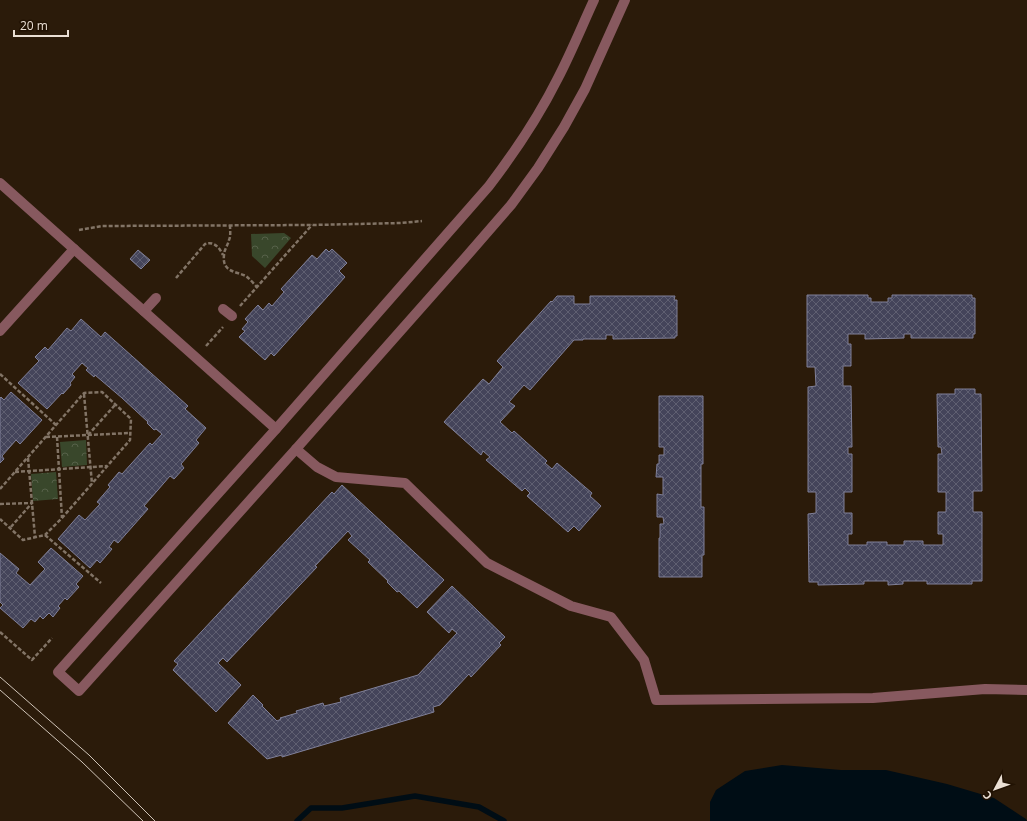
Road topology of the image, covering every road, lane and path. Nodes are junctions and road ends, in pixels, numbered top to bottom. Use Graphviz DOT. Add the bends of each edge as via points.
graph roads {
  1 [pos="594,0"];
  2 [pos="625,0"];
  3 [pos="0,183"];
  4 [pos="422,221"];
  5 [pos="230,225"];
  6 [pos="312,225"];
  7 [pos="79,230"];
  8 [pos="74,249"];
  9 [pos="224,255"];
  10 [pos="176,278"];
  11 [pos="257,287"];
  12 [pos="156,298"];
  13 [pos="223,309"];
  14 [pos="144,311"];
  15 [pos="232,316"];
  16 [pos="0,330"];
  17 [pos="206,346"];
  18 [pos="0,374"];
  19 [pos="84,393"];
  20 [pos="116,405"];
  21 [pos="56,425"];
  22 [pos="276,429"];
  23 [pos="130,433"];
  24 [pos="88,436"];
  25 [pos="45,437"];
  26 [pos="57,437"];
  27 [pos="296,448"];
  28 [pos="28,457"];
  29 [pos="108,466"];
  30 [pos="90,467"];
  31 [pos="59,469"];
  32 [pos="29,471"];
  33 [pos="15,472"];
  34 [pos="92,484"];
  35 [pos="0,489"];
  36 [pos="32,503"];
  37 [pos="0,504"];
  38 [pos="62,518"];
  39 [pos="0,519"];
  40 [pos="10,528"];
  41 [pos="45,535"];
  42 [pos="35,537"];
  43 [pos="101,583"];
  44 [pos="0,632"];
  45 [pos="52,638"];
  46 [pos="1027,690"];
  1 -- 22 [label="street" via="558,78 515,151 485,191"];
  2 -- 27 [label="street" via="585,89 564,127 511,205"];
  3 -- 8 [label="street"];
  4 -- 6 [label="path"];
  5 -- 6 [label="path"];
  5 -- 7 [label="path" via="102,226"];
  5 -- 9 [label="path" via="229,242"];
  6 -- 11 [label="path"];
  8 -- 14 [label="street"];
  8 -- 16 [label="street"];
  9 -- 10 [label="path" via="214,244 205,244"];
  9 -- 11 [label="path" via="229,270 246,277"];
  11 -- 15 [label="path"];
  12 -- 14 [label="street"];
  13 -- 15 [label="street"];
  14 -- 22 [label="street"];
  15 -- 17 [label="path"];
  18 -- 21 [label="path"];
  19 -- 20 [label="path" via="102,392"];
  19 -- 21 [label="path"];
  19 -- 24 [label="path"];
  20 -- 23 [label="path" via="131,419"];
  20 -- 24 [label="path"];
  21 -- 25 [label="path"];
  22 -- 27 [label="street" via="58,672 79,691"];
  23 -- 24 [label="path"];
  23 -- 29 [label="path" via="130,440"];
  24 -- 26 [label="path"];
  24 -- 30 [label="path"];
  25 -- 26 [label="path"];
  25 -- 28 [label="path"];
  26 -- 31 [label="path"];
  27 -- 46 [label="street" via="317,467 336,476 405,483 487,563 571,606 611,617 644,660 656,700 873,698 985,690"];
  28 -- 32 [label="path"];
  28 -- 33 [label="path"];
  29 -- 30 [label="path"];
  29 -- 34 [label="path"];
  30 -- 31 [label="path"];
  30 -- 34 [label="path"];
  31 -- 32 [label="path"];
  31 -- 38 [label="path"];
  32 -- 33 [label="path"];
  32 -- 36 [label="path"];
  33 -- 35 [label="path"];
  34 -- 38 [label="path"];
  36 -- 37 [label="path"];
  36 -- 40 [label="path"];
  36 -- 42 [label="path"];
  38 -- 41 [label="path"];
  39 -- 40 [label="path"];
  40 -- 42 [label="path" via="23,540"];
  41 -- 42 [label="path"];
  41 -- 43 [label="path"];
  44 -- 45 [label="path" via="32,660"];
}
